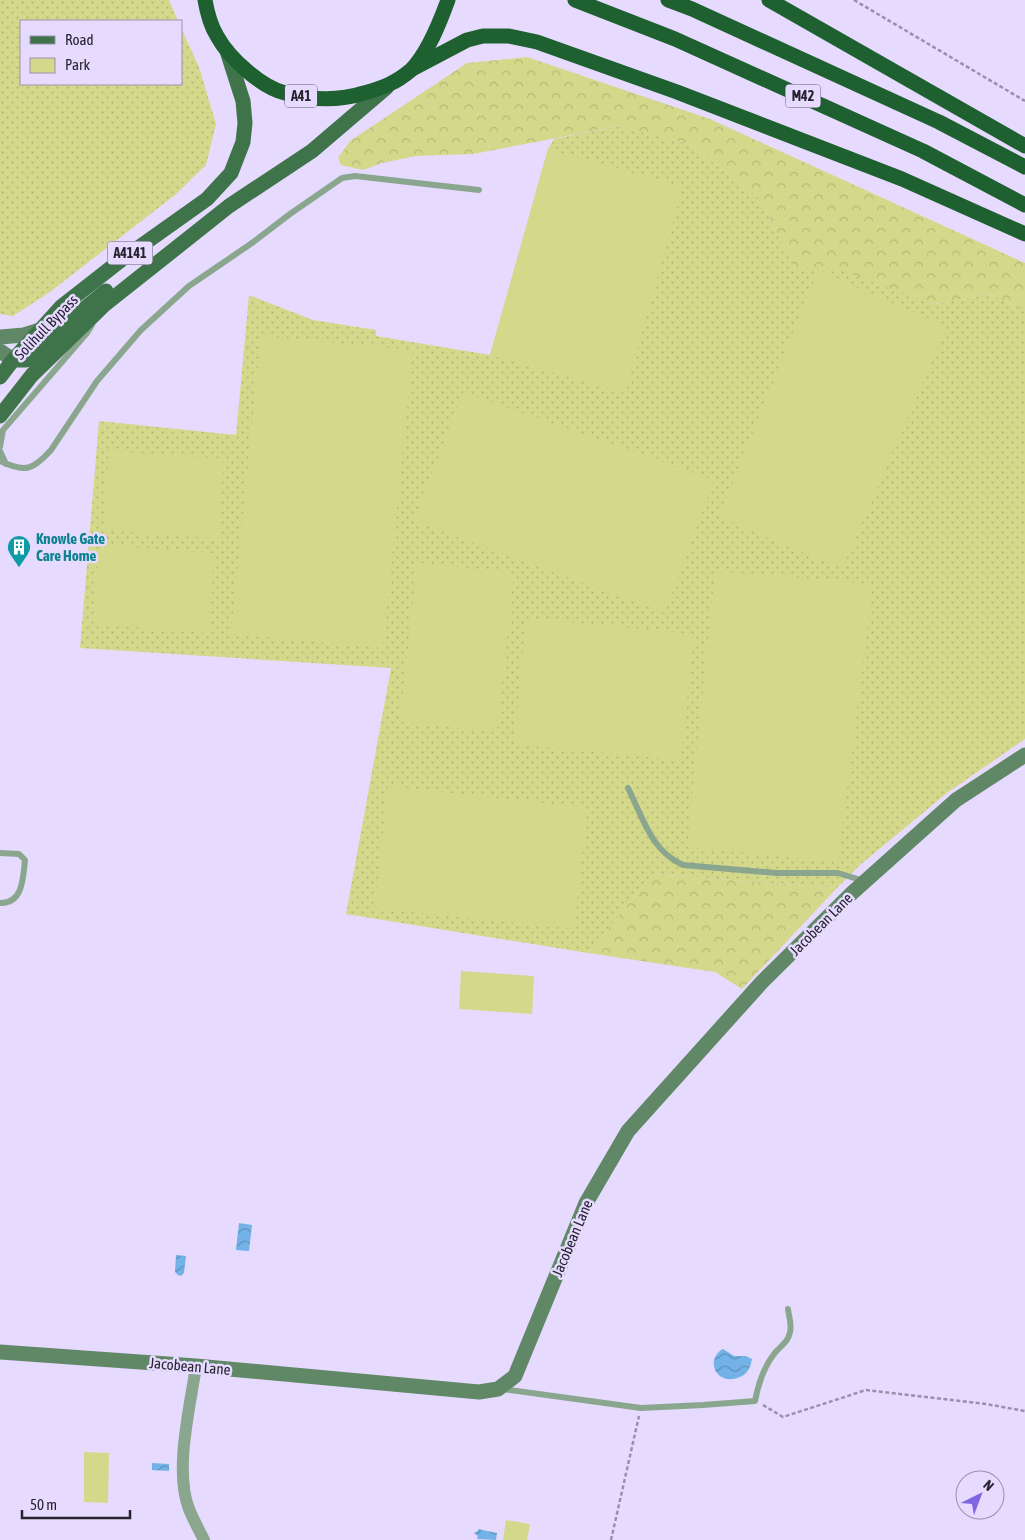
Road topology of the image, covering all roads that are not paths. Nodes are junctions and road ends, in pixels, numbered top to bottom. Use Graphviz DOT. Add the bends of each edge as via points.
graph roads {
  1 [pos="193,0"];
  2 [pos="205,0"];
  3 [pos="575,0"];
  4 [pos="668,0"];
  5 [pos="769,0"];
  6 [pos="447,2"];
  7 [pos="216,35"];
  8 [pos="228,51"];
  9 [pos="412,69"];
  10 [pos="387,87"];
  11 [pos="1025,146"];
  12 [pos="1025,167"];
  13 [pos="479,190"];
  14 [pos="1025,205"];
  15 [pos="1025,234"];
  16 [pos="152,267"];
  17 [pos="103,306"];
  18 [pos="40,330"];
  19 [pos="0,337"];
  20 [pos="0,351"];
  21 [pos="14,360"];
  22 [pos="0,377"];
  23 [pos="0,416"];
  24 [pos="0,447"];
  25 [pos="0,451"];
  26 [pos="3,463"];
  27 [pos="1025,755"];
  28 [pos="628,788"];
  29 [pos="0,853"];
  30 [pos="865,881"];
  31 [pos="0,903"];
  32 [pos="788,1309"];
  33 [pos="0,1352"];
  34 [pos="196,1366"];
  35 [pos="498,1389"];
  36 [pos="204,1540"];
  1 -- 7 [label="highway"];
  2 -- 7 [label="highway, A41"];
  3 -- 14 [label="highway, M42" via="675,38 923,151"];
  4 -- 12 [label="highway, M42" via="939,122"];
  5 -- 11 [label="highway"];
  6 -- 9 [label="highway, A41" via="432,40"];
  7 -- 8 [label="highway, A41"];
  8 -- 10 [label="highway, A41" via="257,80 284,93 327,99 350,98"];
  8 -- 18 [label="main road, Solihull Bypass / A4141" via="243,101 245,123 243,142 231,173 207,199 84,288"];
  9 -- 10 [label="highway, A41"];
  9 -- 15 [label="highway" via="467,40 483,36 509,36 536,42 677,92 902,179"];
  10 -- 16 [label="main road, A4141" via="312,151 229,206"];
  13 -- 26 [label="lane" via="355,176 342,178 189,286 141,330 97,381 44,458 31,468 17,469"];
  16 -- 17 [label="main road, A4141"];
  16 -- 21 [label="main road" via="117,283 58,330 34,356"];
  17 -- 23 [label="main road, Solihull Bypass / A4141" via="32,375"];
  17 -- 24 [label="lane" via="87,333 3,430"];
  18 -- 19 [label="street"];
  18 -- 21 [label="main road, Solihull Bypass / A4141"];
  20 -- 21 [label="street"];
  21 -- 22 [label="main road, Solihull Bypass / A4141"];
  25 -- 26 [label="lane"];
  27 -- 30 [label="street, Jacobean Lane" via="956,800"];
  28 -- 30 [label="lane" via="653,841 672,860 683,865 777,873 838,873"];
  29 -- 31 [label="lane" via="19,854 25,860 18,895 13,901"];
  30 -- 35 [label="street, Jacobean Lane" via="762,982 628,1131 586,1204 515,1376"];
  32 -- 35 [label="lane" via="791,1325 787,1341 768,1362 755,1401 641,1408"];
  33 -- 34 [label="street, Jacobean Lane"];
  34 -- 35 [label="street, Jacobean Lane" via="479,1392"];
  34 -- 36 [label="street" via="182,1466 188,1508"];
}
